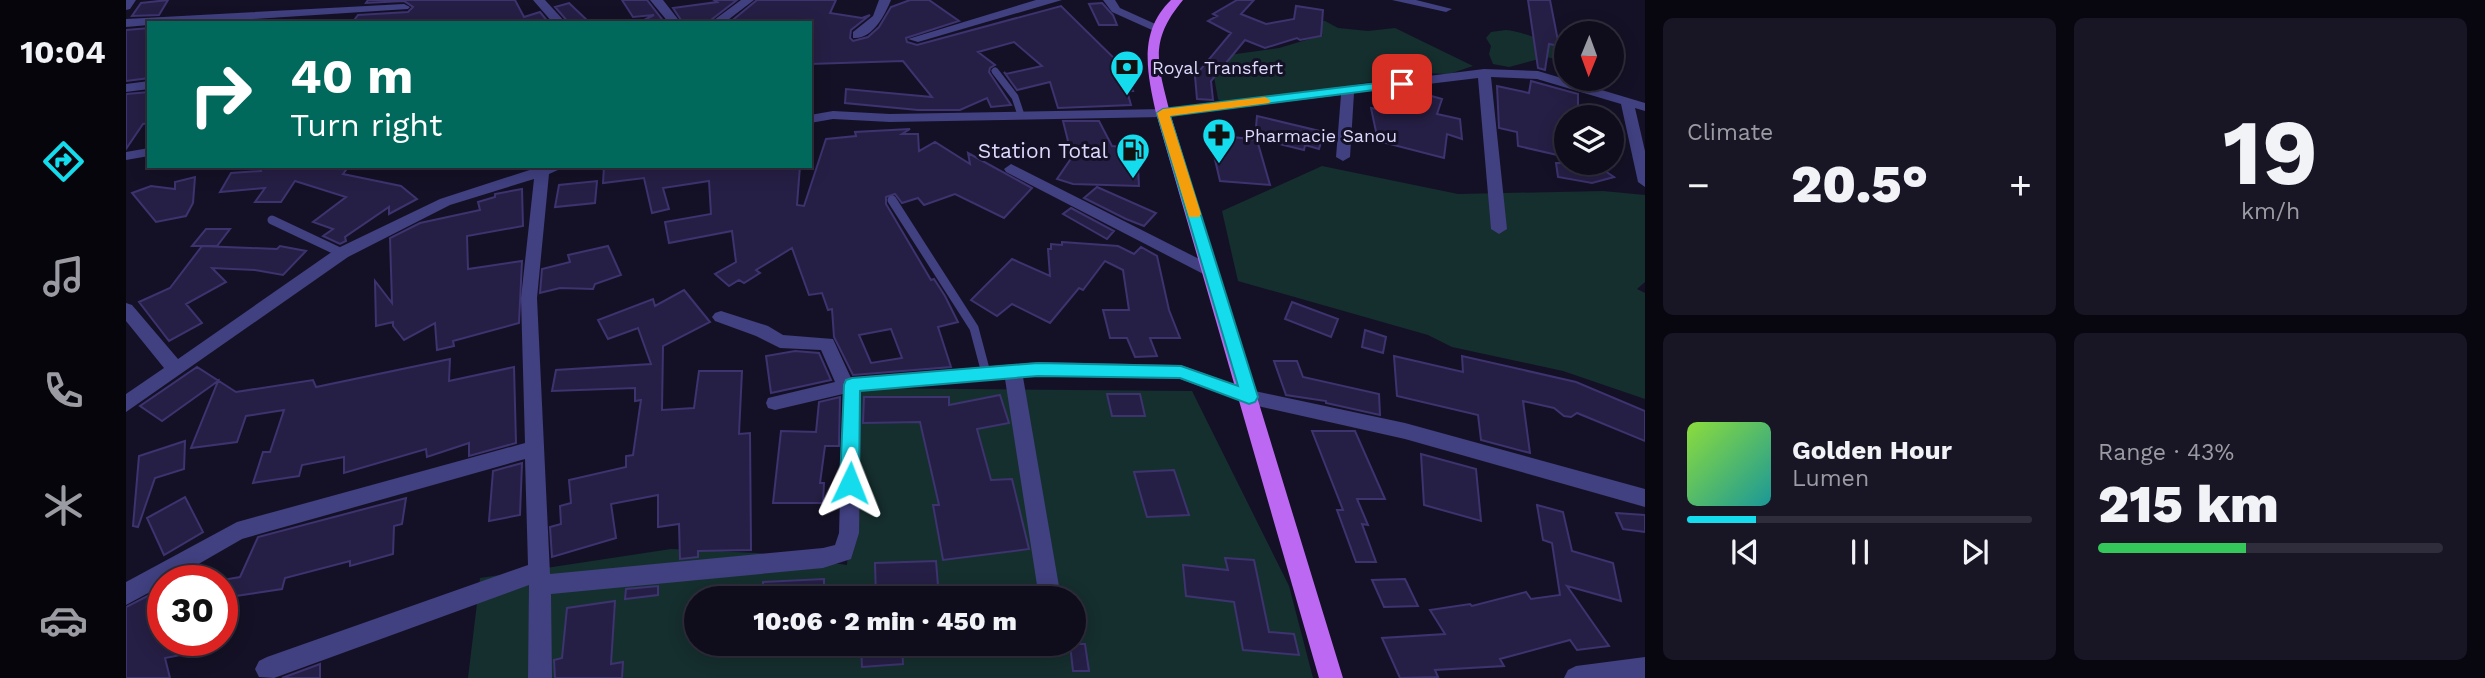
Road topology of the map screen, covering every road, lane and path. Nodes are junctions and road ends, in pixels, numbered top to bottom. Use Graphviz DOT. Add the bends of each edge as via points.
graph roads {
  1 [pos="130,0"];
  2 [pos="656,0"];
  3 [pos="748,0"];
  4 [pos="885,0"];
  5 [pos="1056,0"];
  6 [pos="1109,0"];
  7 [pos="1177,0"];
  8 [pos="1398,0"];
  9 [pos="544,1"];
  10 [pos="406,3"];
  11 [pos="126,7"];
  12 [pos="1446,9"];
  13 [pos="154,21"];
  14 [pos="392,21"];
  15 [pos="559,21"];
  16 [pos="674,21"];
  17 [pos="719,21"];
  18 [pos="147,22"];
  19 [pos="126,23"];
  20 [pos="1156,27"];
  21 [pos="858,35"];
  22 [pos="914,39"];
  23 [pos="995,71"];
  24 [pos="1484,74"];
  25 [pos="147,85"];
  26 [pos="126,88"];
  27 [pos="1348,91"];
  28 [pos="1627,102"];
  29 [pos="1645,107"];
  30 [pos="1163,113"];
  31 [pos="1021,115"];
  32 [pos="812,118"];
  33 [pos="147,152"];
  34 [pos="126,156"];
  35 [pos="1343,157"];
  36 [pos="551,169"];
  37 [pos="1011,169"];
  38 [pos="1645,182"];
  39 [pos="892,200"];
  40 [pos="272,220"];
  41 [pos="1499,229"];
  42 [pos="342,253"];
  43 [pos="1211,272"];
  44 [pos="127,311"];
  45 [pos="720,317"];
  46 [pos="175,368"];
  47 [pos="1013,371"];
  48 [pos="986,373"];
  49 [pos="849,385"];
  50 [pos="1249,397"];
  51 [pos="775,403"];
  52 [pos="126,404"];
  53 [pos="533,449"];
  54 [pos="1645,498"];
  55 [pos="540,578"];
  56 [pos="1048,586"];
  57 [pos="126,594"];
  58 [pos="267,669"];
  59 [pos="1645,669"];
  60 [pos="540,678"];
  61 [pos="1331,678"];
  62 [pos="1576,678"];
  1 -- 11 [label="street"];
  2 -- 16 [label="street"];
  3 -- 17 [label="street"];
  4 -- 21 [label="street" via="878,18"];
  5 -- 22 [label="street"];
  6 -- 20 [label="street" via="1116,10"];
  7 -- 20 [label="main road"];
  8 -- 12 [label="street"];
  9 -- 15 [label="street"];
  10 -- 13 [label="street"];
  10 -- 14 [label="street"];
  18 -- 19 [label="street"];
  20 -- 30 [label="main road" via="1151,64"];
  23 -- 31 [label="lane" via="1015,97"];
  24 -- 27 [label="street"];
  24 -- 28 [label="street" via="1538,75"];
  24 -- 41 [label="street"];
  25 -- 26 [label="street"];
  27 -- 30 [label="street"];
  27 -- 35 [label="street"];
  28 -- 29 [label="street"];
  28 -- 38 [label="street"];
  30 -- 31 [label="street"];
  30 -- 43 [label="main road"];
  31 -- 32 [label="street"];
  33 -- 34 [label="street"];
  36 -- 42 [label="street" via="446,202"];
  36 -- 53 [label="street" via="529,298"];
  37 -- 43 [label="street"];
  39 -- 48 [label="lane" via="974,328"];
  40 -- 42 [label="lane"];
  42 -- 46 [label="street"];
  43 -- 50 [label="main road"];
  44 -- 46 [label="street"];
  45 -- 49 [label="street" via="780,341 827,344"];
  46 -- 52 [label="street"];
  47 -- 48 [label="street"];
  47 -- 50 [label="street" via="1181,372"];
  47 -- 56 [label="street"];
  48 -- 49 [label="street"];
  49 -- 51 [label="street"];
  49 -- 55 [label="street" via="849,533 843,552 824,558"];
  50 -- 54 [label="street" via="1405,431"];
  50 -- 61 [label="main road"];
  53 -- 55 [label="street"];
  53 -- 57 [label="street" via="237,531"];
  55 -- 58 [label="street"];
  55 -- 60 [label="street"];
  59 -- 62 [label="street"];
}
